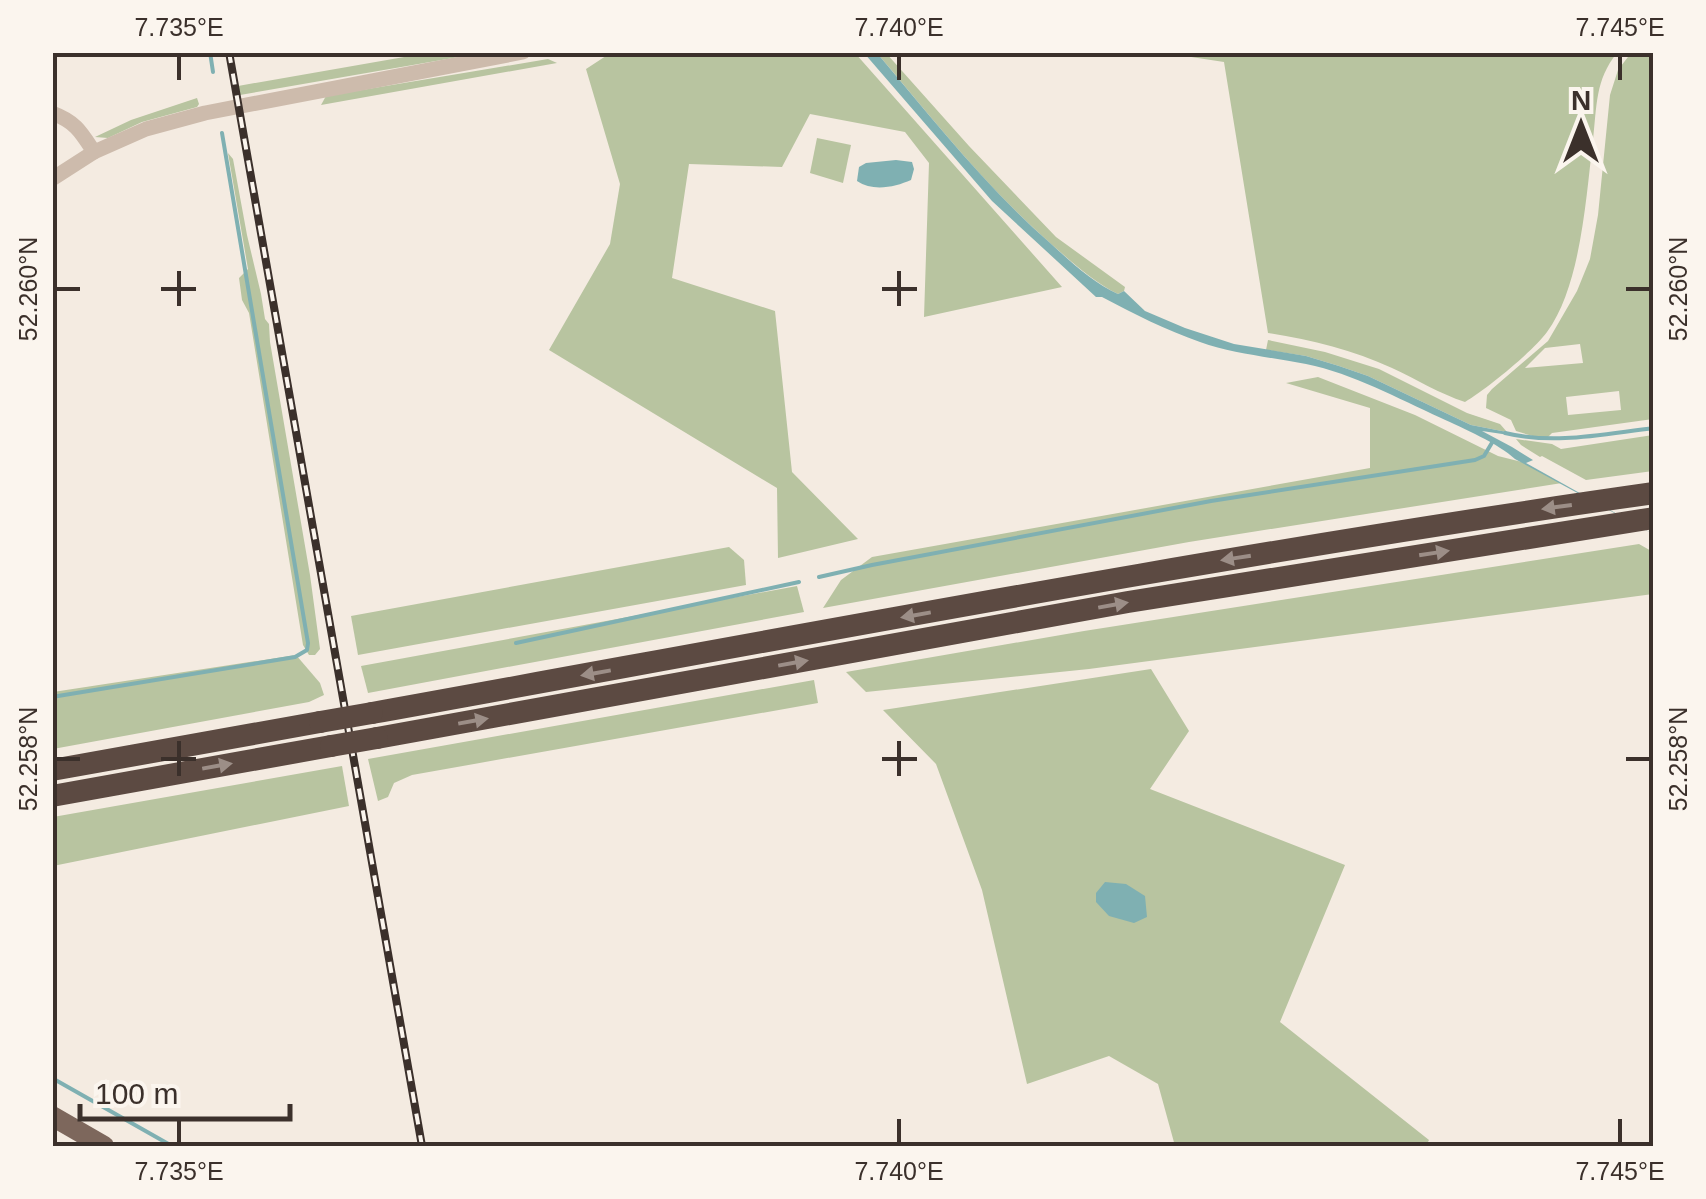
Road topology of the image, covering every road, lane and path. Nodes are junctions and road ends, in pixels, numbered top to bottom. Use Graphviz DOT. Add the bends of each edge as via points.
graph roads {
  1 [pos="523,52"];
  2 [pos="52,114"];
  3 [pos="94,152"];
  4 [pos="52,179"];
  5 [pos="1654,494"];
  6 [pos="1654,518"];
  7 [pos="52,770"];
  8 [pos="52,796"];
  9 [pos="52,1116"];
  10 [pos="104,1146"];
  1 -- 3 [label="street" via="222,109 146,129"];
  2 -- 3 [label="street" via="77,126"];
  3 -- 4 [label="street"];
  5 -- 7 [label="highway, one-way, bridge" via="1162,571"];
  8 -- 6 [label="highway, one-way, bridge" via="1128,602"];
  9 -- 10 [label="main road"];
}
